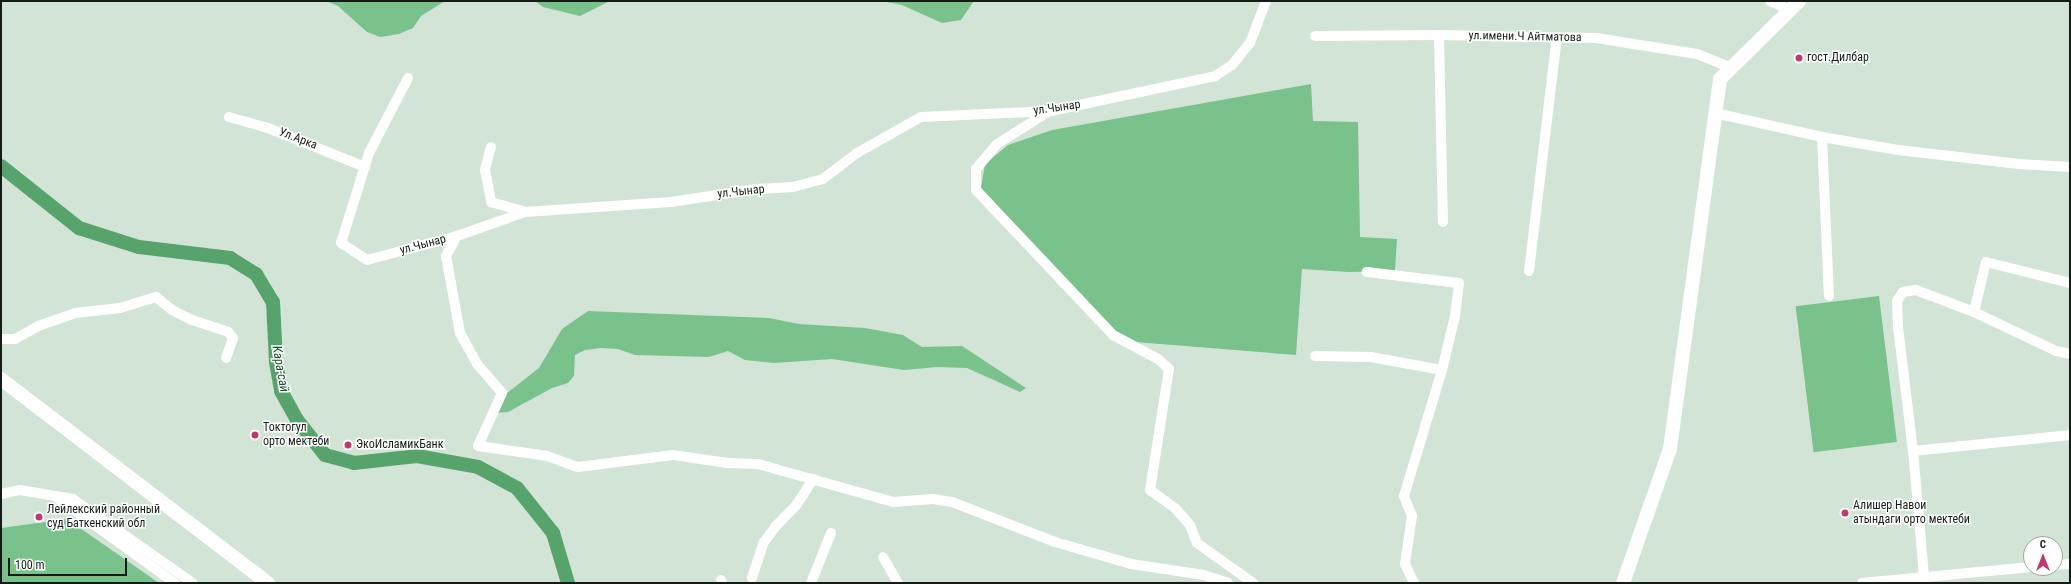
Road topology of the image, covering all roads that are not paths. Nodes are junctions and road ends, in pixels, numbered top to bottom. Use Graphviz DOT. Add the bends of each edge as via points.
graph roads {
  1 [pos="1266,1"];
  2 [pos="1770,1"];
  3 [pos="1794,5"];
  4 [pos="1438,35"];
  5 [pos="1315,36"];
  6 [pos="1557,37"];
  7 [pos="1731,68"];
  8 [pos="408,78"];
  9 [pos="1051,111"];
  10 [pos="1715,112"];
  11 [pos="229,117"];
  12 [pos="1822,137"];
  13 [pos="491,147"];
  14 [pos="2070,166"];
  15 [pos="365,167"];
  16 [pos="525,212"];
  17 [pos="1443,222"];
  18 [pos="457,236"];
  19 [pos="1529,271"];
  20 [pos="1367,272"];
  21 [pos="2070,283"];
  22 [pos="1829,296"];
  23 [pos="1974,312"];
  24 [pos="1,339"];
  25 [pos="2070,354"];
  26 [pos="1315,356"];
  27 [pos="226,358"];
  28 [pos="1442,370"];
  29 [pos="1,379"];
  30 [pos="2070,435"];
  31 [pos="1913,451"];
  32 [pos="813,479"];
  33 [pos="1,494"];
  34 [pos="53,494"];
  35 [pos="831,532"];
  36 [pos="883,557"];
  37 [pos="2023,568"];
  38 [pos="1924,576"];
  39 [pos="752,578"];
  40 [pos="175,583"];
  41 [pos="193,583"];
  42 [pos="268,583"];
  43 [pos="811,583"];
  44 [pos="898,583"];
  45 [pos="1228,583"];
  46 [pos="1253,583"];
  47 [pos="1414,583"];
  48 [pos="1623,583"];
  49 [pos="1862,583"];
  1 -- 9 [label="street, ул.Чынар" via="1250,43 1232,65 1215,76"];
  2 -- 3 [label="street"];
  3 -- 7 [label="street"];
  4 -- 5 [label="street, ул.имени.Ч Айтматова"];
  4 -- 6 [label="street, ул.имени.Ч Айтматова"];
  4 -- 17 [label="street"];
  6 -- 7 [label="street, ул.имени.Ч Айтматова" via="1596,38 1697,54"];
  6 -- 19 [label="street"];
  7 -- 10 [label="street" via="1720,79"];
  8 -- 15 [label="street, ул.Чынар" via="369,153"];
  9 -- 16 [label="street, ул.Чынар" via="921,117 857,153 824,179 793,187 749,190 671,202"];
  9 -- 46 [label="street" via="997,144 976,169 976,190 1113,335 1158,359 1170,369 1150,490 1176,509 1190,525 1196,543"];
  10 -- 12 [label="street"];
  10 -- 48 [label="street" via="1670,449"];
  11 -- 15 [label="street, Ул.Арка" via="268,128"];
  12 -- 14 [label="street" via="1905,151 2020,164"];
  12 -- 22 [label="street"];
  13 -- 16 [label="street" via="485,170 490,202"];
  15 -- 18 [label="street, ул.Чынар" via="341,243 367,260"];
  16 -- 18 [label="street, ул.Чынар"];
  18 -- 32 [label="street" via="446,256 460,333 477,364 502,393 478,446 547,456 578,467 673,455 728,463 758,464"];
  20 -- 28 [label="street" via="1459,283 1455,316"];
  21 -- 23 [label="street" via="1986,262"];
  23 -- 25 [label="street" via="2056,351"];
  23 -- 31 [label="street" via="1916,290 1903,292 1897,301"];
  24 -- 27 [label="street" via="15,339 38,326 76,314 120,308 156,297 172,310 192,320 228,332 233,338"];
  26 -- 28 [label="street" via="1371,357"];
  28 -- 47 [label="street" via="1404,496 1412,516 1405,564"];
  29 -- 42 [label="street"];
  30 -- 31 [label="street"];
  31 -- 38 [label="street"];
  32 -- 39 [label="street" via="797,504 764,542"];
  32 -- 45 [label="street" via="893,502 933,499 952,502 1070,546 1131,564 1204,575"];
  33 -- 34 [label="street" via="20,490"];
  34 -- 40 [label="street"];
  34 -- 41 [label="street" via="73,499"];
  35 -- 43 [label="street"];
  36 -- 44 [label="street"];
  37 -- 38 [label="street"];
  38 -- 49 [label="street"];
}
